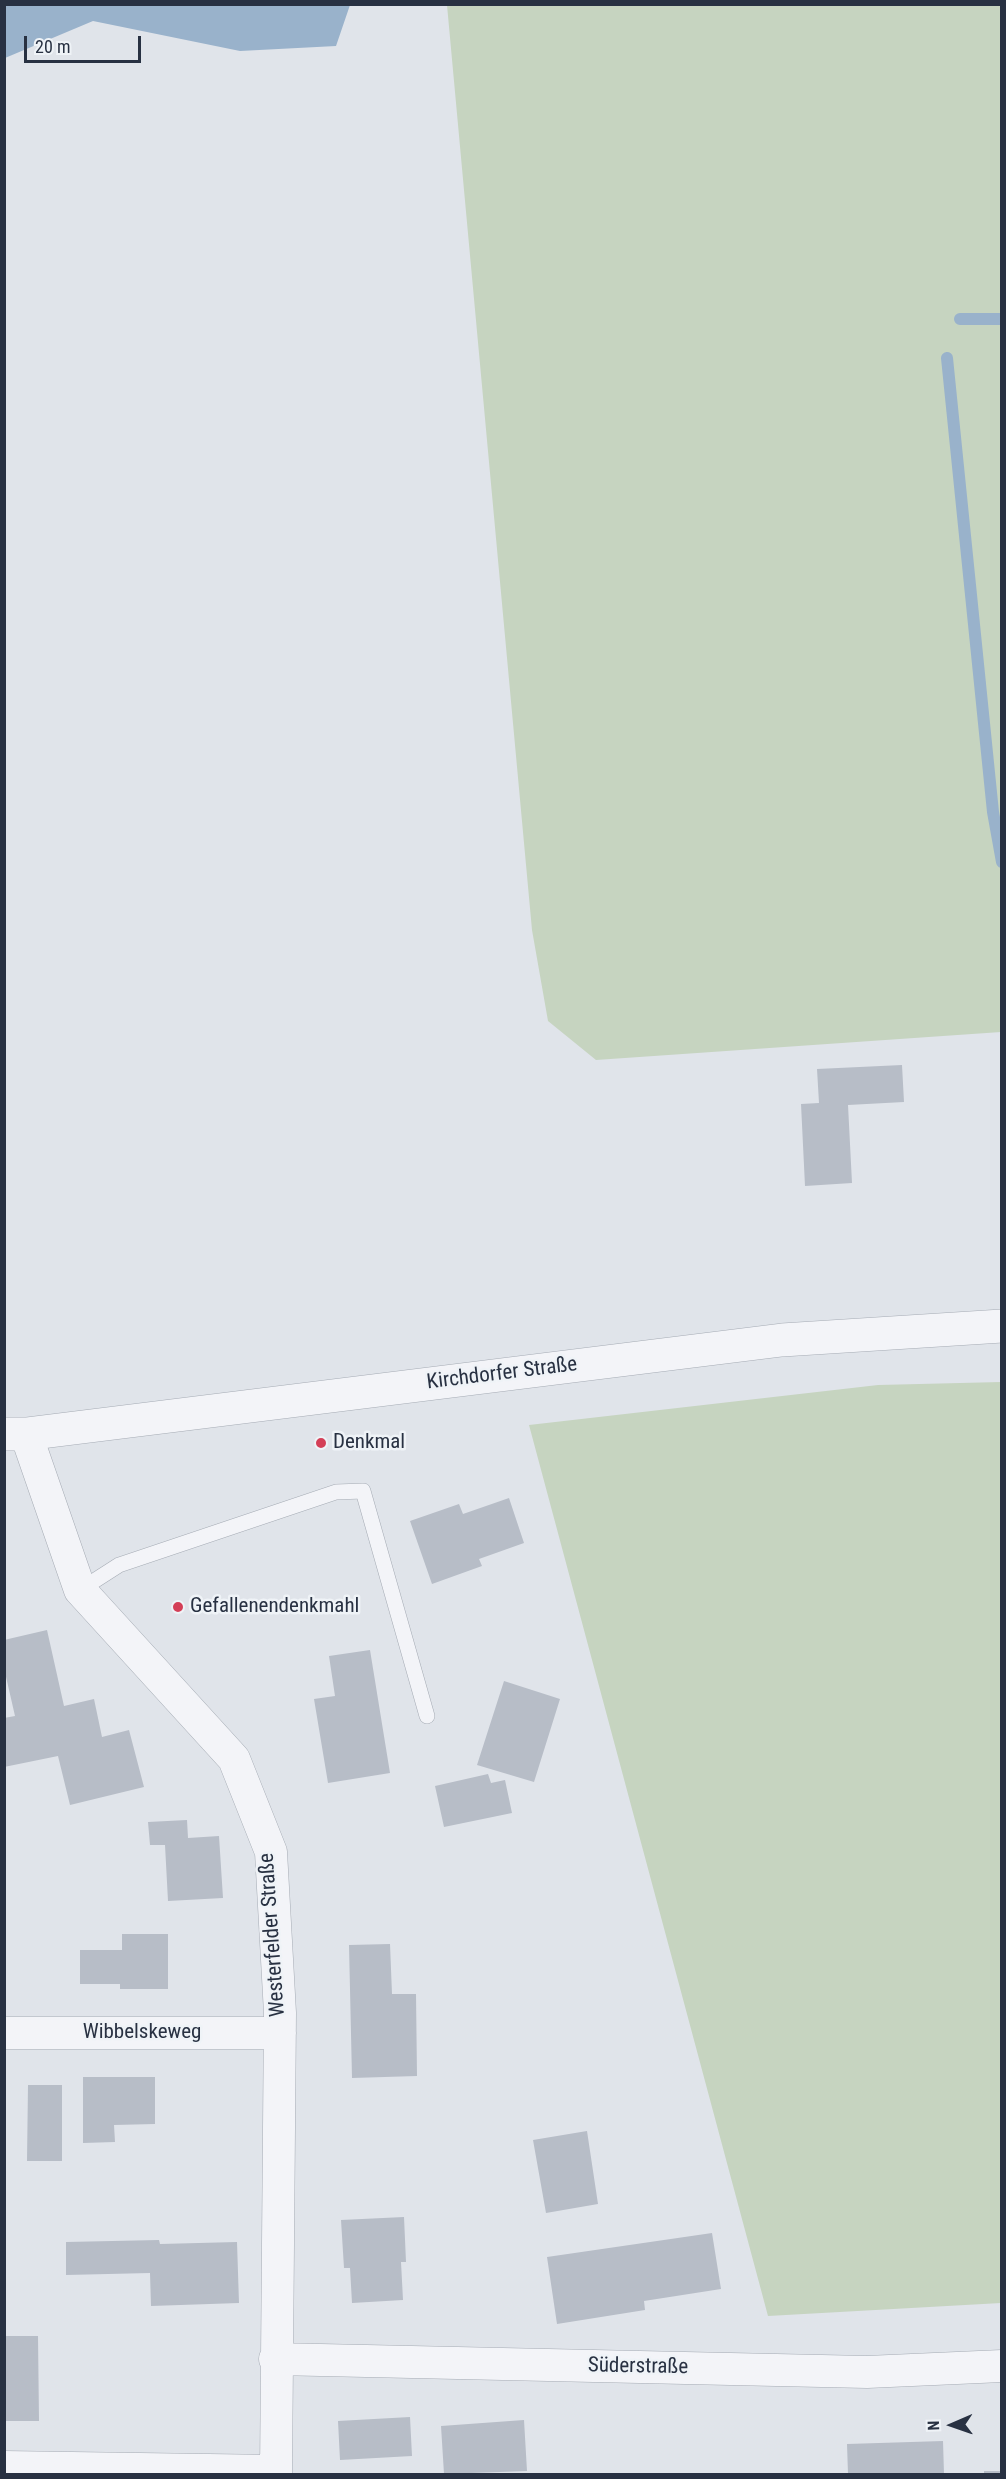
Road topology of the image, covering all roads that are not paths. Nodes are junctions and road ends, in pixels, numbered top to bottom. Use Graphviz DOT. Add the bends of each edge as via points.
graph roads {
  1 [pos="1002,1326"];
  2 [pos="15,1434"];
  3 [pos="80,1590"];
  4 [pos="427,1716"];
  5 [pos="280,2033"];
  6 [pos="4,2034"];
  7 [pos="275,2359"];
  8 [pos="1002,2366"];
  9 [pos="4,2467"];
  10 [pos="276,2473"];
  1 -- 2 [label="street, Kirchdorfer Straße" via="782,1340"];
  2 -- 3 [label="street, Westerfelder Straße"];
  3 -- 4 [label="lane" via="119,1565 336,1492 363,1491"];
  3 -- 5 [label="street, Westerfelder Straße" via="234,1759 271,1852"];
  5 -- 6 [label="street, Wibbelskeweg"];
  5 -- 7 [label="street, Westerfelder Straße"];
  7 -- 8 [label="street, Süderstraße" via="867,2372"];
  7 -- 10 [label="street, Westerfelder Straße"];
  9 -- 10 [label="street"];
}
